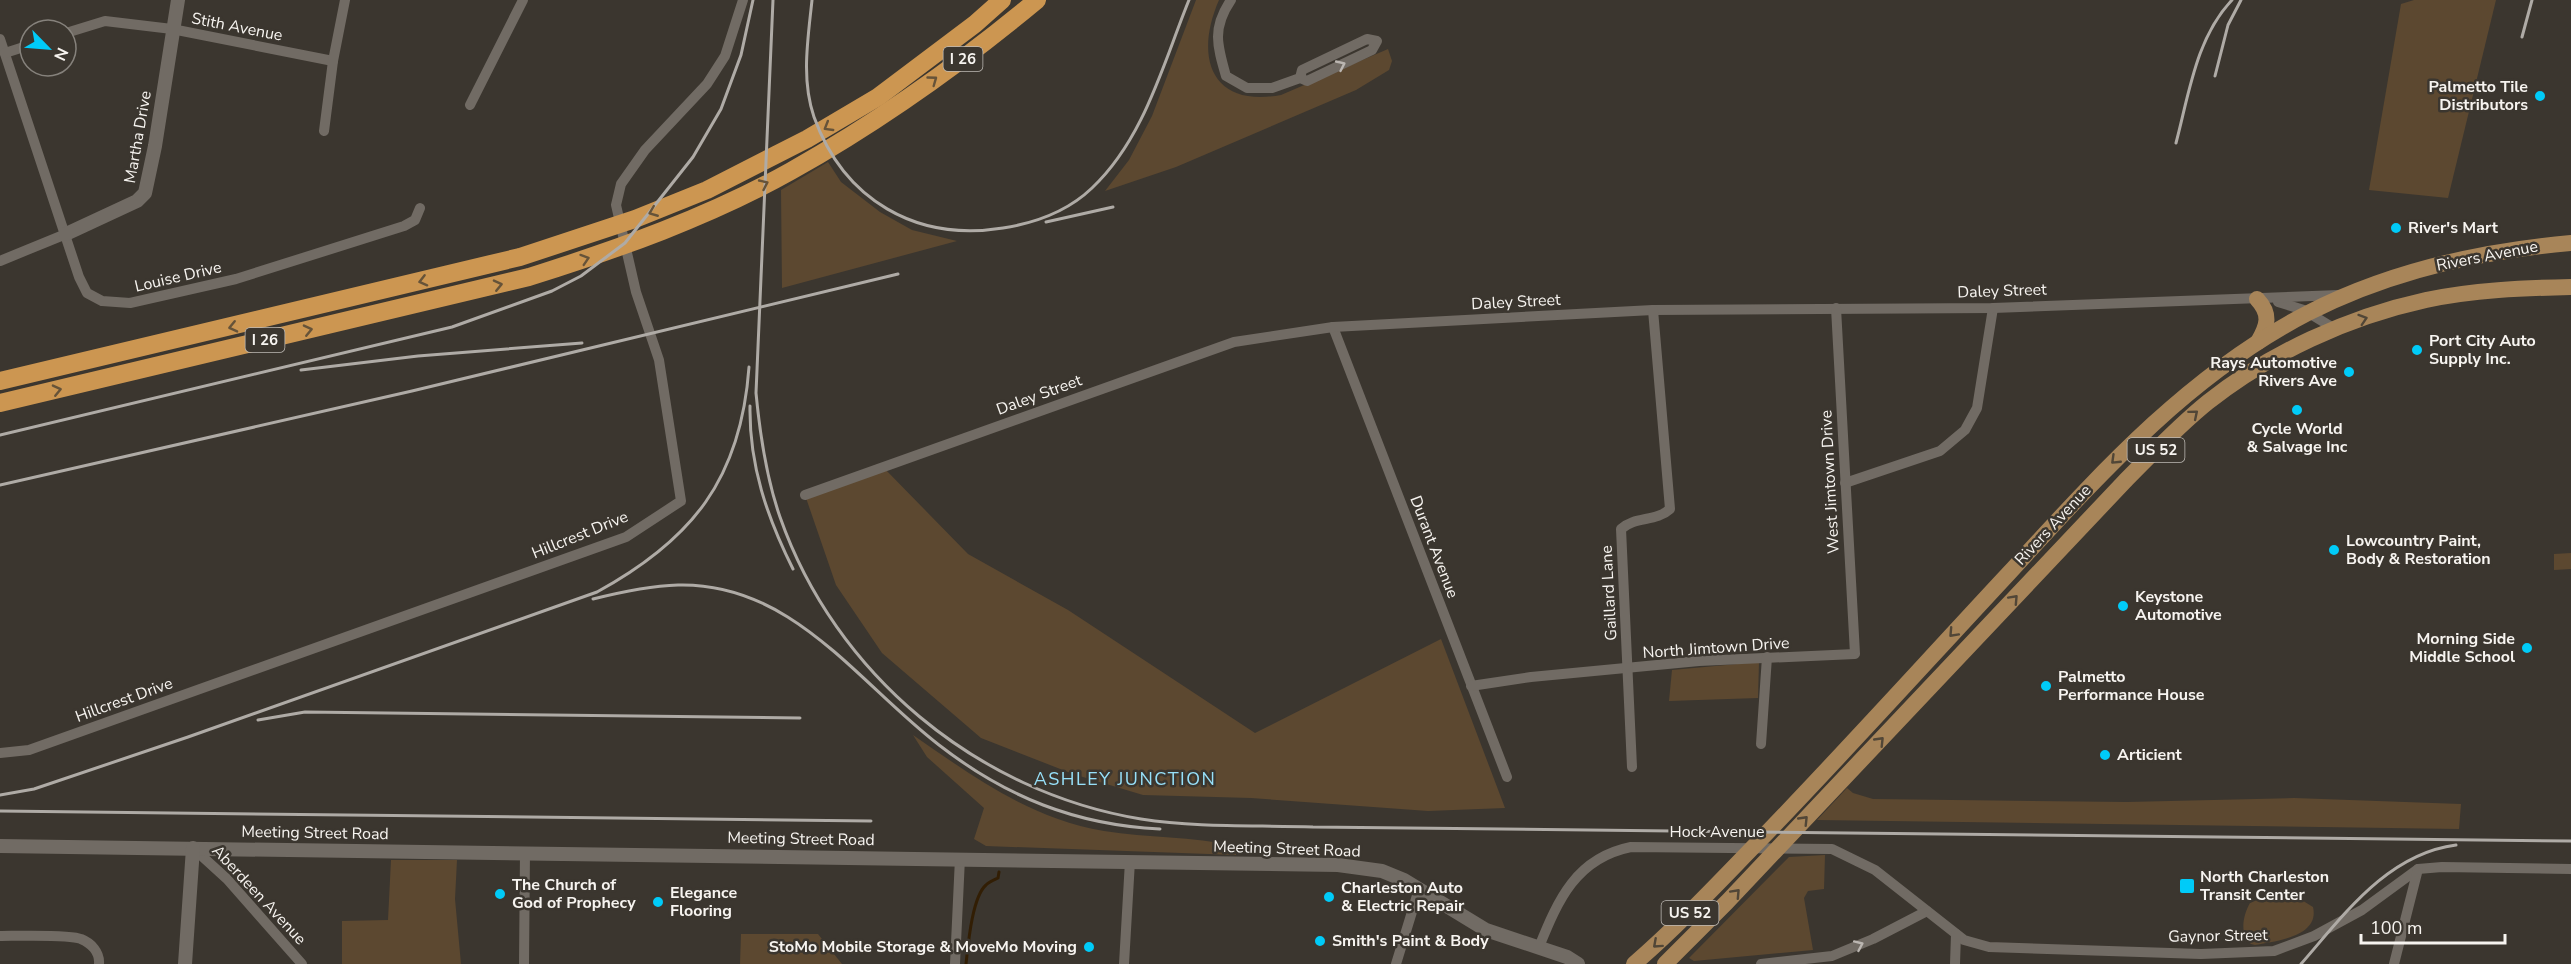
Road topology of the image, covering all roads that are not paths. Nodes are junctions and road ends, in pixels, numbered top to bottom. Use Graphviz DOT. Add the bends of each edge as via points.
graph roads {
  1 [pos="178,0"];
  2 [pos="345,0"];
  3 [pos="523,0"];
  4 [pos="743,0"];
  5 [pos="1002,0"];
  6 [pos="1037,0"];
  7 [pos="1231,0"];
  8 [pos="78,29"];
  9 [pos="172,29"];
  10 [pos="0,39"];
  11 [pos="18,49"];
  12 [pos="4,53"];
  13 [pos="333,61"];
  14 [pos="1300,78"];
  15 [pos="470,105"];
  16 [pos="324,131"];
  17 [pos="420,208"];
  18 [pos="66,234"];
  19 [pos="2571,243"];
  20 [pos="0,261"];
  21 [pos="2571,287"];
  22 [pos="2351,294"];
  23 [pos="2257,299"];
  24 [pos="1836,308"];
  25 [pos="1993,308"];
  26 [pos="1653,310"];
  27 [pos="2308,313"];
  28 [pos="1333,327"];
  29 [pos="2335,329"];
  30 [pos="2257,344"];
  31 [pos="0,381"];
  32 [pos="0,403"];
  33 [pos="1845,483"];
  34 [pos="805,495"];
  35 [pos="1856,654"];
  36 [pos="1767,657"];
  37 [pos="1628,669"];
  38 [pos="1471,686"];
  39 [pos="1761,744"];
  40 [pos="0,753"];
  41 [pos="1632,767"];
  42 [pos="1506,777"];
  43 [pos="0,846"];
  44 [pos="194,848"];
  45 [pos="525,852"];
  46 [pos="960,858"];
  47 [pos="1131,861"];
  48 [pos="2418,869"];
  49 [pos="2571,869"];
  50 [pos="1419,889"];
  51 [pos="1927,911"];
  52 [pos="1956,934"];
  53 [pos="0,936"];
  54 [pos="1539,947"];
  55 [pos="99,961"];
  56 [pos="185,964"];
  57 [pos="302,964"];
  58 [pos="524,964"];
  59 [pos="955,964"];
  60 [pos="1124,964"];
  61 [pos="1396,964"];
  62 [pos="1578,964"];
  63 [pos="1634,964"];
  64 [pos="1665,964"];
  65 [pos="1761,964"];
  66 [pos="1955,964"];
  67 [pos="2394,964"];
  1 -- 9 [label="street, Martha Drive"];
  2 -- 13 [label="street"];
  3 -- 15 [label="street"];
  4 -- 40 [label="street, Hillcrest Drive" via="725,56 707,84 645,150 621,184 616,205 636,292 659,360 681,501 626,537 29,750"];
  5 -- 31 [label="highway, I 26, one-way" via="878,97 807,139 707,190 589,236 520,257"];
  32 -- 6 [label="highway, I 26, one-way" via="529,277 591,258 695,217 789,172 885,114 993,37"];
  7 -- 14 [label="street" via="1220,16 1216,44 1226,76 1247,88 1272,88"];
  8 -- 9 [label="street, Stith Avenue" via="105,21"];
  9 -- 13 [label="street, Stith Avenue"];
  9 -- 18 [label="street, Martha Drive" via="145,193 137,201"];
  10 -- 12 [label="street, Louise Drive"];
  11 -- 12 [label="street"];
  12 -- 18 [label="street, Louise Drive"];
  13 -- 16 [label="street"];
  14 -- 14 [label="street, one-way" via="1307,81 1372,50 1377,41 1367,39 1302,70"];
  17 -- 18 [label="street, Louise Drive" via="414,220 404,226 236,279 130,303 102,301 87,293"];
  18 -- 20 [label="street, Martha Drive"];
  19 -- 22 [label="main road, Rivers Avenue / US 52" via="2511,248 2447,261"];
  29 -- 21 [label="main road, Rivers Avenue / US 52, one-way" via="2426,300 2526,288"];
  22 -- 23 [label="street, Daley Street"];
  22 -- 27 [label="main road, Rivers Avenue / US 52"];
  23 -- 25 [label="street, Daley Street"];
  23 -- 27 [label="street, Daley Street" via="2293,305"];
  23 -- 30 [label="main road" via="2268,313 2268,322"];
  24 -- 25 [label="street, Daley Street"];
  24 -- 26 [label="street, Daley Street"];
  24 -- 33 [label="street, West Jimtown Drive"];
  25 -- 33 [label="street" via="1977,408 1965,430 1940,451"];
  26 -- 28 [label="street, Daley Street"];
  26 -- 37 [label="street, Gaillard Lane" via="1670,509 1662,516 1627,523 1621,529"];
  27 -- 29 [label="street, Daley Street"];
  27 -- 30 [label="main road, Rivers Avenue / US 52"];
  28 -- 34 [label="street, Daley Street" via="1234,342"];
  28 -- 38 [label="street, Durant Avenue"];
  64 -- 29 [label="main road, Rivers Avenue / US 52, one-way" via="2182,424 2224,390 2264,365"];
  30 -- 63 [label="main road, Rivers Avenue / US 52, one-way" via="2222,366 2163,414 2090,484 1818,780 1688,915"];
  33 -- 35 [label="street, West Jimtown Drive"];
  35 -- 36 [label="street, North Jimtown Drive"];
  36 -- 37 [label="street, North Jimtown Drive"];
  36 -- 39 [label="street"];
  37 -- 38 [label="street, North Jimtown Drive"];
  37 -- 41 [label="street, Gaillard Lane"];
  38 -- 42 [label="street, Durant Avenue"];
  43 -- 44 [label="street, Meeting Street Road"];
  44 -- 45 [label="street, Meeting Street Road"];
  44 -- 56 [label="street"];
  44 -- 57 [label="street, Aberdeen Avenue" via="227,879"];
  45 -- 46 [label="street, Meeting Street Road"];
  45 -- 58 [label="street"];
  46 -- 47 [label="street, Meeting Street Road"];
  46 -- 59 [label="street"];
  47 -- 50 [label="street, Meeting Street Road" via="1338,864 1382,871"];
  47 -- 60 [label="street"];
  48 -- 49 [label="street"];
  48 -- 52 [label="street, Gaynor Street" via="2353,915 2274,951 2201,954 1989,947 1972,944"];
  48 -- 67 [label="street"];
  50 -- 54 [label="street, Meeting Street Road" via="1486,930"];
  50 -- 61 [label="street"];
  51 -- 52 [label="street, Gaynor Street"];
  51 -- 54 [label="street, Hock Avenue" via="1875,870 1832,849 1631,847 1603,856 1570,884"];
  65 -- 51 [label="street, one-way" via="1832,956"];
  52 -- 66 [label="street"];
  53 -- 55 [label="street" via="79,938 93,946"];
  54 -- 62 [label="street, Meeting Street Road"];
}
